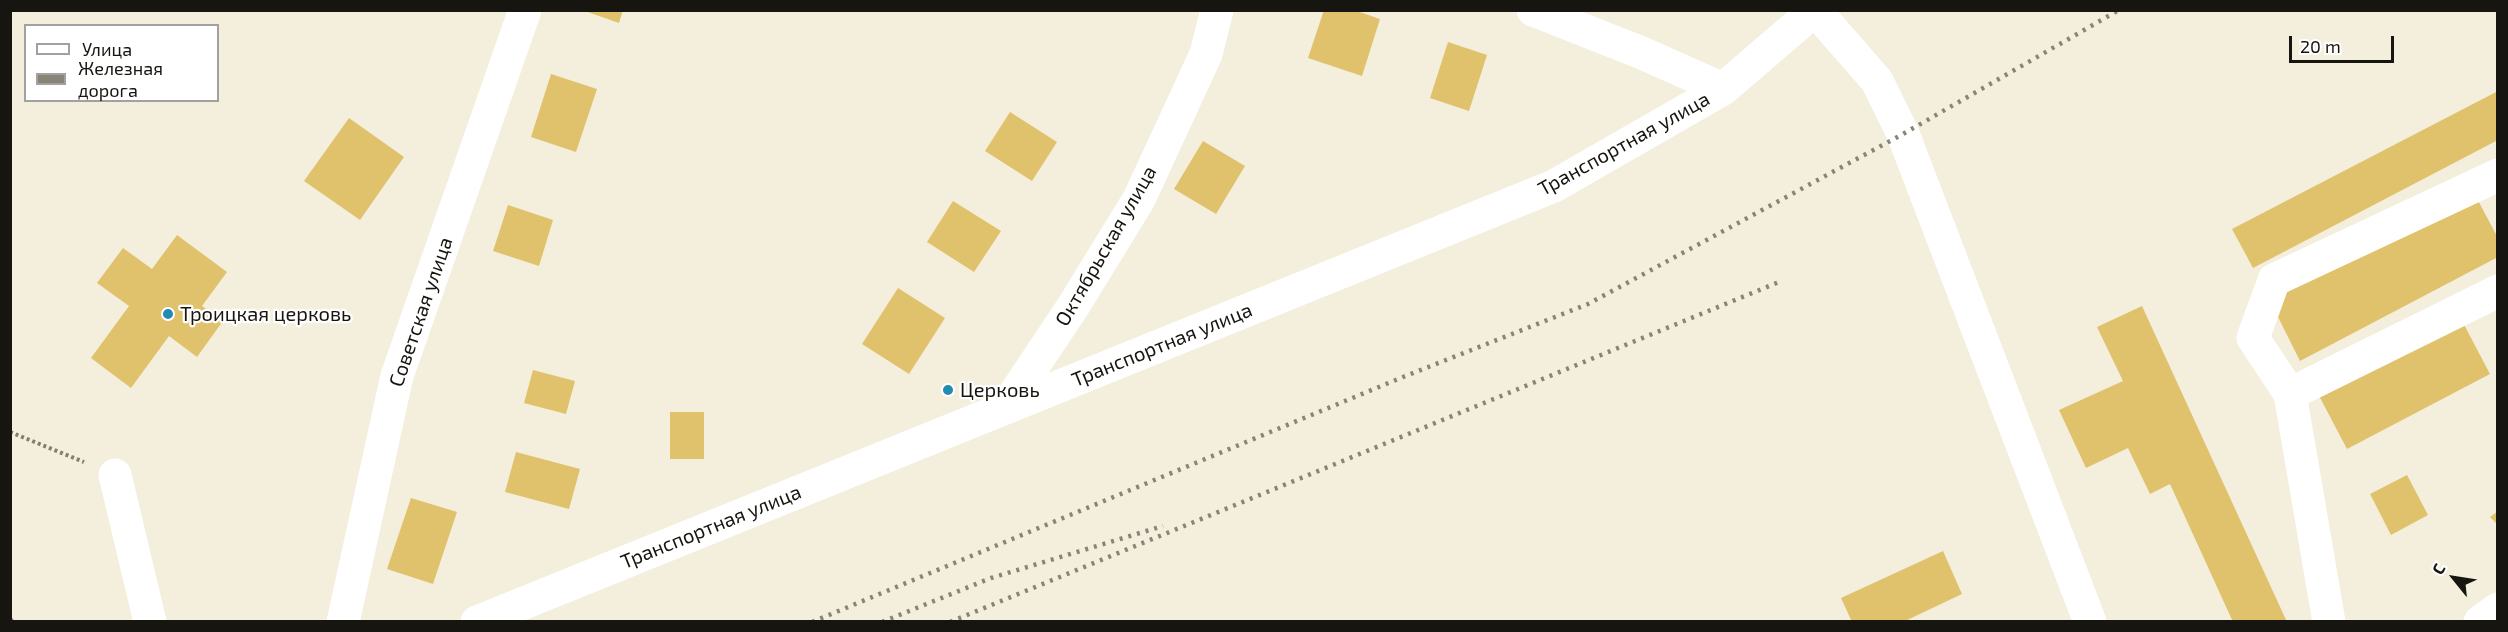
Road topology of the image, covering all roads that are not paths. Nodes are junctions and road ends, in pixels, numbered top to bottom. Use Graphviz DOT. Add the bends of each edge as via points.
graph roads {
  1 [pos="525,10"];
  2 [pos="1217,10"];
  3 [pos="1533,10"];
  4 [pos="1815,10"];
  5 [pos="1723,89"];
  6 [pos="2498,175"];
  7 [pos="2498,291"];
  8 [pos="2290,394"];
  9 [pos="1006,407"];
  10 [pos="115,475"];
  11 [pos="2498,609"];
  12 [pos="150,621"];
  13 [pos="343,621"];
  14 [pos="477,621"];
  15 [pos="2090,621"];
  16 [pos="2329,621"];
  17 [pos="2480,621"];
  1 -- 13 [label="street, Советская улица" via="397,376"];
  2 -- 9 [label="street, Октябрьская улица" via="1206,54 1139,199"];
  3 -- 5 [label="street"];
  4 -- 5 [label="street, Транспортная улица"];
  4 -- 15 [label="street" via="1876,81 1903,134"];
  5 -- 9 [label="street, Транспортная улица" via="1554,186"];
  6 -- 8 [label="street" via="2274,280 2253,338"];
  7 -- 8 [label="street"];
  8 -- 16 [label="street"];
  9 -- 14 [label="street, Транспортная улица"];
  10 -- 12 [label="street"];
  11 -- 17 [label="street"];
}
